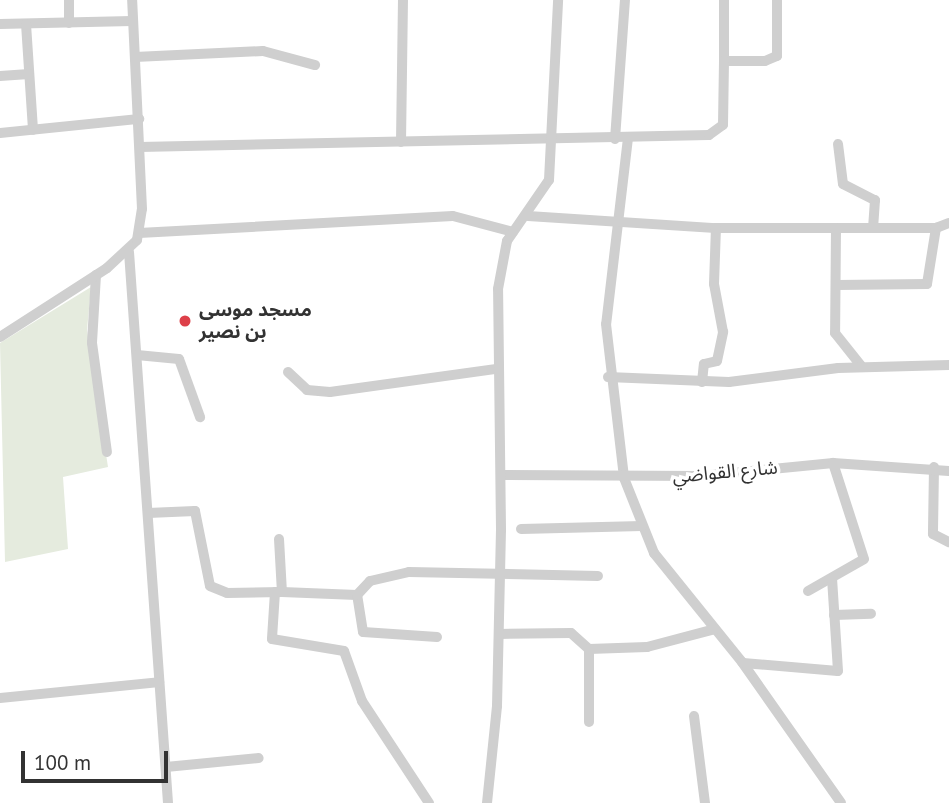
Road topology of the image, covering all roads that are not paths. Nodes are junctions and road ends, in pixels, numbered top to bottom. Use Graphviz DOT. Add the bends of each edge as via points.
graph roads {
  1 [pos="69,0"];
  2 [pos="132,0"];
  3 [pos="403,0"];
  4 [pos="558,0"];
  5 [pos="625,0"];
  6 [pos="724,0"];
  7 [pos="777,0"];
  8 [pos="132,21"];
  9 [pos="69,23"];
  10 [pos="0,24"];
  11 [pos="26,24"];
  12 [pos="135,57"];
  13 [pos="724,61"];
  14 [pos="315,65"];
  15 [pos="29,74"];
  16 [pos="0,76"];
  17 [pos="139,119"];
  18 [pos="33,130"];
  19 [pos="0,133"];
  20 [pos="628,138"];
  21 [pos="552,139"];
  22 [pos="615,139"];
  23 [pos="401,142"];
  24 [pos="838,144"];
  25 [pos="140,147"];
  26 [pos="528,216"];
  27 [pos="615,223"];
  28 [pos="949,223"];
  29 [pos="873,226"];
  30 [pos="716,228"];
  31 [pos="836,228"];
  32 [pos="936,228"];
  33 [pos="513,232"];
  34 [pos="139,233"];
  35 [pos="130,252"];
  36 [pos="96,275"];
  37 [pos="837,285"];
  38 [pos="0,337"];
  39 [pos="137,355"];
  40 [pos="949,365"];
  41 [pos="862,367"];
  42 [pos="496,369"];
  43 [pos="288,372"];
  44 [pos="608,377"];
  45 [pos="702,382"];
  46 [pos="200,417"];
  47 [pos="107,452"];
  48 [pos="833,463"];
  49 [pos="934,467"];
  50 [pos="949,471"];
  51 [pos="501,475"];
  52 [pos="624,478"];
  53 [pos="148,513"];
  54 [pos="642,526"];
  55 [pos="521,529"];
  56 [pos="279,539"];
  57 [pos="949,542"];
  58 [pos="500,573"];
  59 [pos="598,576"];
  60 [pos="832,579"];
  61 [pos="808,591"];
  62 [pos="279,592"];
  63 [pos="357,595"];
  64 [pos="871,614"];
  65 [pos="834,615"];
  66 [pos="715,629"];
  67 [pos="499,634"];
  68 [pos="438,637"];
  69 [pos="589,649"];
  70 [pos="743,663"];
  71 [pos="159,682"];
  72 [pos="0,698"];
  73 [pos="694,716"];
  74 [pos="589,722"];
  75 [pos="260,758"];
  76 [pos="166,767"];
  77 [pos="168,803"];
  78 [pos="429,803"];
  79 [pos="486,803"];
  80 [pos="705,803"];
  81 [pos="841,803"];
  1 -- 9 [label="street"];
  2 -- 8 [label="street"];
  3 -- 23 [label="street"];
  4 -- 21 [label="street"];
  5 -- 22 [label="street"];
  6 -- 13 [label="street"];
  7 -- 13 [label="street" via="776,58"];
  8 -- 9 [label="street"];
  8 -- 12 [label="street"];
  9 -- 11 [label="street"];
  10 -- 11 [label="street"];
  11 -- 15 [label="street"];
  12 -- 14 [label="street" via="263,51"];
  12 -- 17 [label="street"];
  13 -- 20 [label="street" via="721,129"];
  15 -- 16 [label="street"];
  15 -- 18 [label="street"];
  17 -- 18 [label="street"];
  17 -- 25 [label="street"];
  18 -- 19 [label="street"];
  20 -- 22 [label="street"];
  20 -- 27 [label="street"];
  21 -- 22 [label="street"];
  21 -- 23 [label="street"];
  21 -- 26 [label="street" via="549,180"];
  23 -- 25 [label="street"];
  24 -- 29 [label="street" via="843,184 875,200"];
  25 -- 34 [label="street"];
  26 -- 27 [label="street"];
  26 -- 33 [label="street"];
  27 -- 30 [label="street"];
  27 -- 44 [label="street" via="607,287"];
  28 -- 32 [label="street"];
  29 -- 31 [label="street"];
  29 -- 32 [label="street"];
  30 -- 31 [label="street"];
  30 -- 45 [label="street" via="714,284 723,332 717,360 704,364"];
  31 -- 37 [label="street"];
  32 -- 37 [label="street" via="927,284"];
  33 -- 34 [label="street" via="453,216"];
  33 -- 42 [label="street" via="500,264"];
  34 -- 35 [label="street"];
  35 -- 36 [label="street"];
  35 -- 39 [label="street"];
  36 -- 38 [label="street"];
  36 -- 47 [label="street" via="92,343"];
  37 -- 41 [label="street" via="836,339"];
  39 -- 46 [label="street" via="179,359"];
  39 -- 53 [label="street"];
  40 -- 41 [label="street"];
  41 -- 45 [label="street"];
  42 -- 43 [label="street" via="314,393"];
  42 -- 51 [label="street"];
  44 -- 45 [label="street"];
  44 -- 52 [label="street"];
  48 -- 49 [label="street, شارع القواضي"];
  48 -- 52 [label="street, شارع القواضي"];
  48 -- 60 [label="street" via="844,512 864,558"];
  49 -- 50 [label="street, شارع القواضي"];
  49 -- 57 [label="street" via="933,534"];
  51 -- 52 [label="street, شارع القواضي"];
  51 -- 58 [label="street"];
  52 -- 54 [label="street"];
  53 -- 62 [label="street" via="195,511 210,586 227,593"];
  53 -- 71 [label="street"];
  54 -- 55 [label="street"];
  54 -- 66 [label="street" via="662,565"];
  56 -- 62 [label="street"];
  58 -- 59 [label="street"];
  58 -- 63 [label="street" via="397,573 370,581"];
  58 -- 67 [label="street"];
  60 -- 61 [label="street"];
  60 -- 65 [label="street"];
  62 -- 63 [label="street"];
  62 -- 78 [label="street" via="272,639 344,651 362,701"];
  63 -- 68 [label="street" via="363,632"];
  64 -- 65 [label="street"];
  65 -- 70 [label="street" via="836,673"];
  66 -- 69 [label="street" via="647,647"];
  66 -- 70 [label="street"];
  67 -- 69 [label="street" via="571,634"];
  67 -- 79 [label="street"];
  69 -- 74 [label="street"];
  70 -- 81 [label="street"];
  71 -- 72 [label="street"];
  71 -- 76 [label="street"];
  73 -- 80 [label="street"];
  75 -- 76 [label="street"];
  76 -- 77 [label="street"];
}
